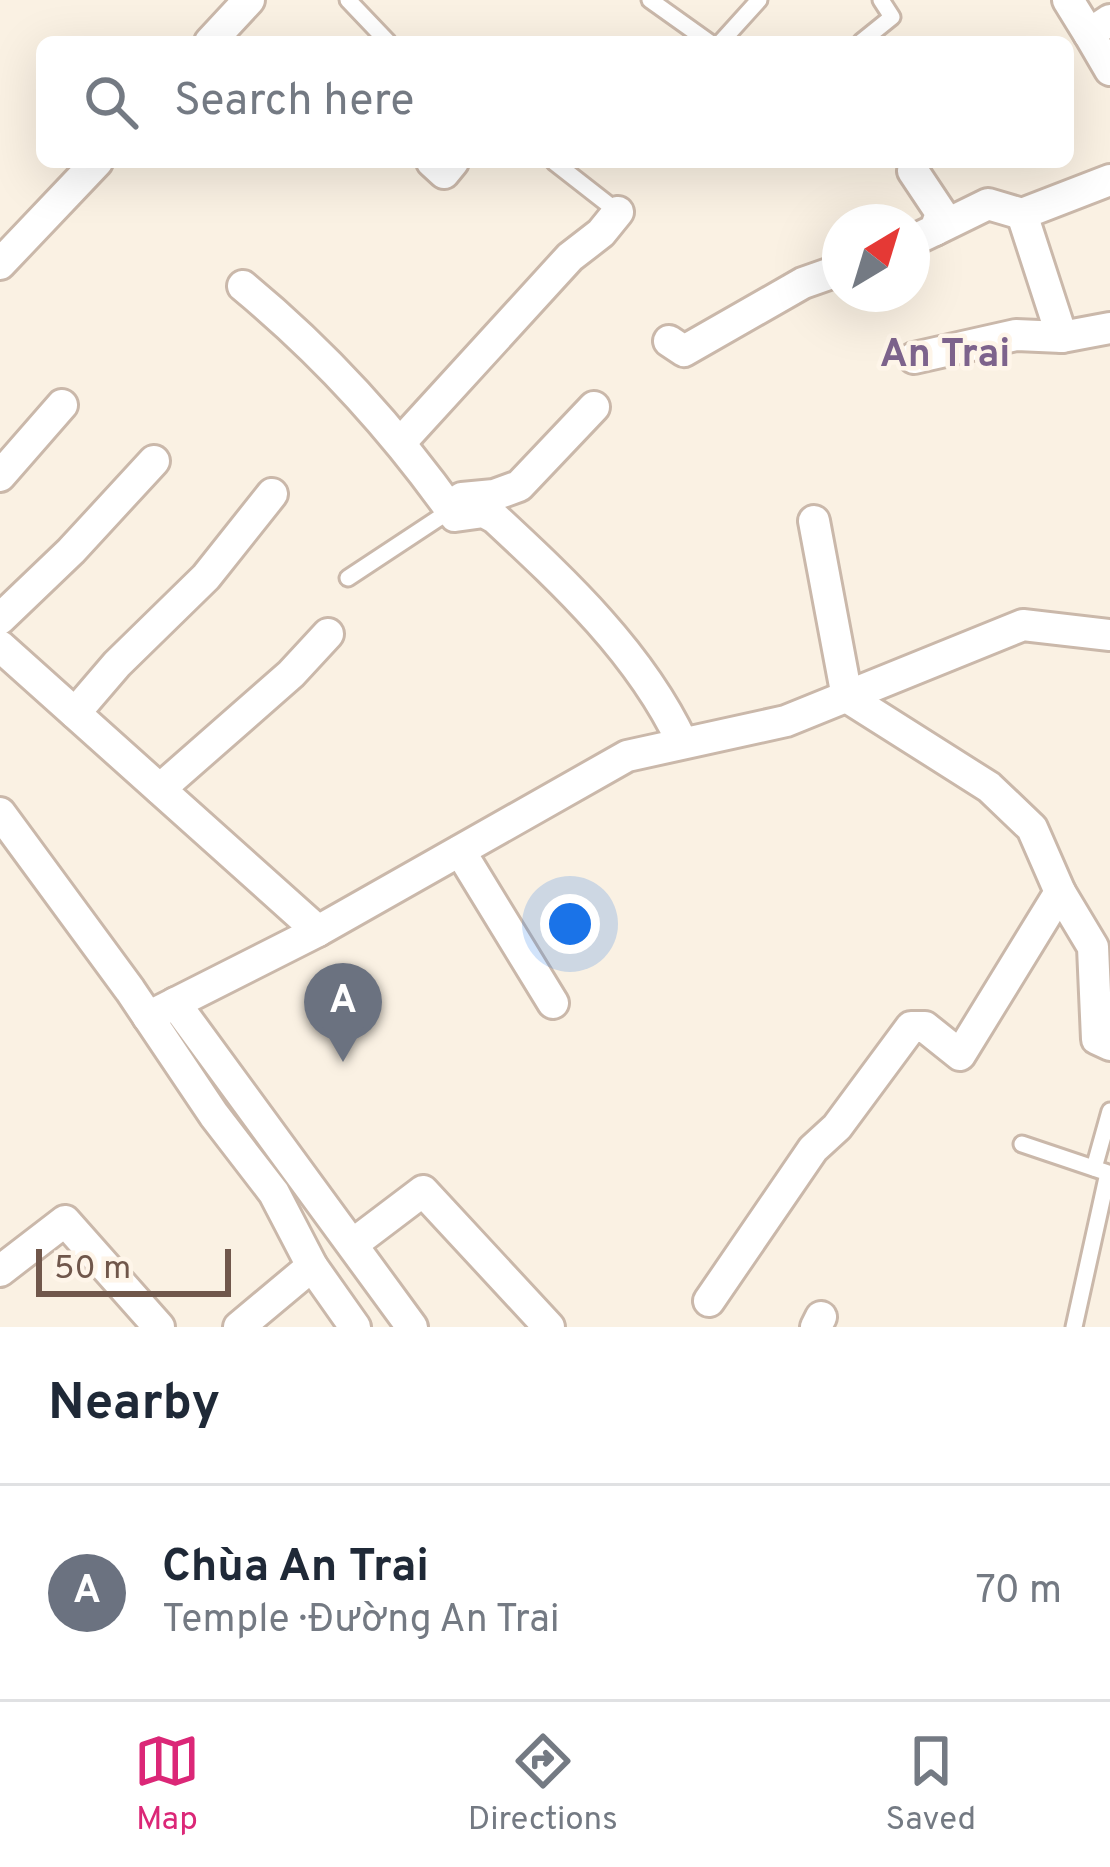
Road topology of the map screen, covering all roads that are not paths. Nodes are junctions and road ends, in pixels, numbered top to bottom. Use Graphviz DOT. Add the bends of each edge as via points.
graph roads {
  1 [pos="249,0"];
  2 [pos="348,0"];
  3 [pos="650,0"];
  4 [pos="759,0"];
  5 [pos="881,0"];
  6 [pos="1068,0"];
  7 [pos="1100,27"];
  8 [pos="216,36"];
  9 [pos="382,36"];
  10 [pos="701,36"];
  11 [pos="726,36"];
  12 [pos="868,36"];
  13 [pos="1110,70"];
  14 [pos="91,168"];
  15 [pos="562,168"];
  16 [pos="913,171"];
  17 [pos="1110,180"];
  18 [pos="618,212"];
  19 [pos="1022,214"];
  20 [pos="930,227"];
  21 [pos="930,232"];
  22 [pos="0,264"];
  23 [pos="822,276"];
  24 [pos="243,286"];
  25 [pos="1110,328"];
  26 [pos="1062,337"];
  27 [pos="669,341"];
  28 [pos="914,358"];
  29 [pos="62,405"];
  30 [pos="594,407"];
  31 [pos="401,442"];
  32 [pos="154,461"];
  33 [pos="0,476"];
  34 [pos="272,494"];
  35 [pos="451,510"];
  36 [pos="814,521"];
  37 [pos="348,578"];
  38 [pos="0,619"];
  39 [pos="328,634"];
  40 [pos="1110,635"];
  41 [pos="0,646"];
  42 [pos="847,697"];
  43 [pos="75,713"];
  44 [pos="682,742"];
  45 [pos="160,789"];
  46 [pos="0,813"];
  47 [pos="460,851"];
  48 [pos="1060,892"];
  49 [pos="319,931"];
  50 [pos="1098,938"];
  51 [pos="553,1003"];
  52 [pos="162,1010"];
  53 [pos="1110,1045"];
  54 [pos="1110,1111"];
  55 [pos="1022,1144"];
  56 [pos="1094,1168"];
  57 [pos="353,1244"];
  58 [pos="312,1266"];
  59 [pos="0,1271"];
  60 [pos="710,1301"];
  61 [pos="159,1327"];
  62 [pos="239,1327"];
  63 [pos="355,1327"];
  64 [pos="412,1327"];
  65 [pos="549,1327"];
  66 [pos="1074,1327"];
  1 -- 8 [label="street"];
  2 -- 9 [label="lane"];
  3 -- 10 [label="lane"];
  4 -- 11 [label="lane"];
  5 -- 12 [label="lane" via="892,17"];
  6 -- 7 [label="street"];
  7 -- 13 [label="street"];
  14 -- 22 [label="street"];
  15 -- 18 [label="lane"];
  16 -- 20 [label="street" via="941,213"];
  17 -- 19 [label="street"];
  18 -- 31 [label="street"];
  19 -- 21 [label="street" via="988,204"];
  19 -- 26 [label="street"];
  23 -- 27 [label="street" via="684,351"];
  24 -- 31 [label="street"];
  25 -- 26 [label="street"];
  26 -- 28 [label="street" via="1016,335"];
  29 -- 33 [label="street"];
  30 -- 35 [label="street" via="519,486 462,498"];
  31 -- 35 [label="street"];
  32 -- 38 [label="street"];
  34 -- 43 [label="street" via="206,577"];
  35 -- 37 [label="lane"];
  35 -- 44 [label="street" via="495,518 604,624"];
  36 -- 42 [label="street"];
  39 -- 45 [label="street"];
  40 -- 42 [label="street" via="1023,626"];
  41 -- 43 [label="street"];
  42 -- 44 [label="street" via="786,721"];
  42 -- 48 [label="street" via="989,787 1032,828"];
  43 -- 45 [label="street"];
  44 -- 47 [label="street" via="627,755"];
  45 -- 49 [label="street"];
  46 -- 52 [label="street"];
  47 -- 49 [label="street"];
  47 -- 51 [label="street"];
  48 -- 50 [label="street"];
  48 -- 60 [label="street" via="960,1055 925,1028 911,1027 813,1149"];
  49 -- 52 [label="street"];
  50 -- 53 [label="street" via="1097,1039"];
  52 -- 57 [label="street"];
  52 -- 58 [label="street" via="214,1115 274,1193"];
  54 -- 56 [label="lane"];
  55 -- 56 [label="lane"];
  56 -- 66 [label="lane" via="1108,1173"];
  57 -- 64 [label="street"];
  57 -- 65 [label="street" via="423,1192"];
  58 -- 62 [label="street"];
  58 -- 63 [label="street"];
  59 -- 61 [label="street" via="65,1221"];
}
